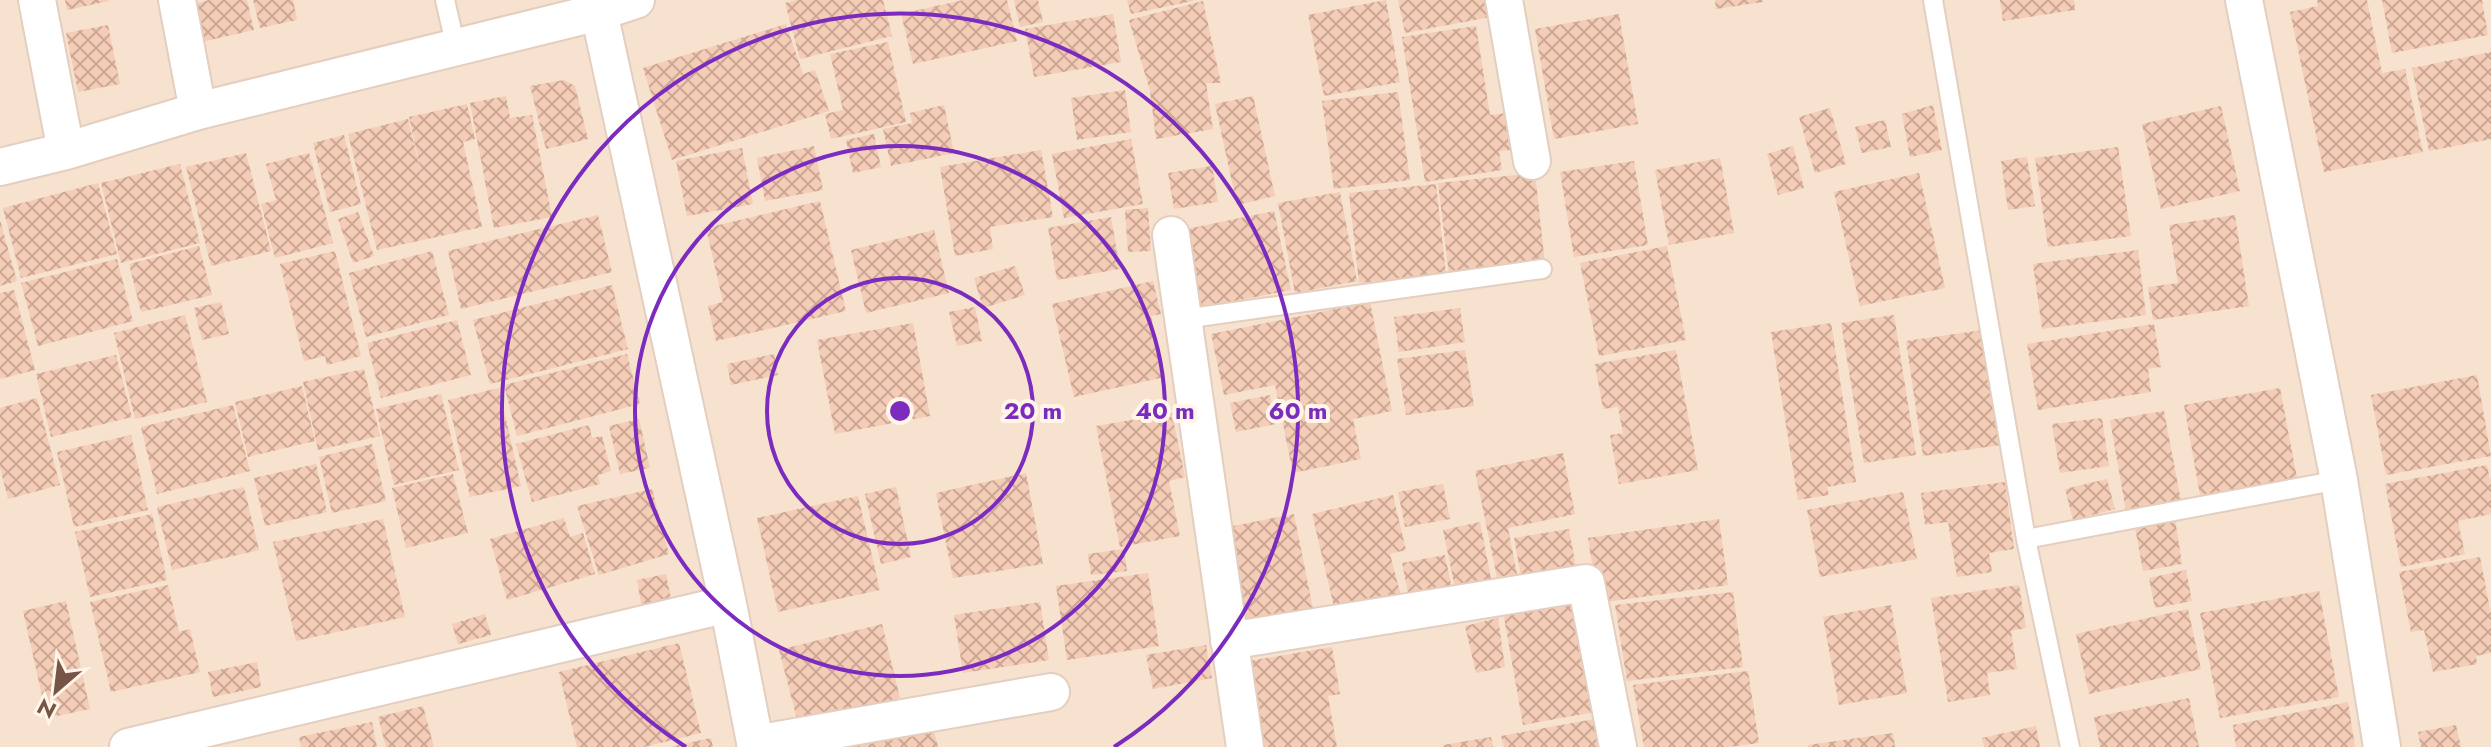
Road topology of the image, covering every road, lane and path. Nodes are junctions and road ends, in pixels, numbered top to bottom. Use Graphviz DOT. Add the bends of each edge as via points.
graph roads {
  1 [pos="37,0"];
  2 [pos="177,0"];
  3 [pos="445,0"];
  4 [pos="636,0"];
  5 [pos="1504,0"];
  6 [pos="1933,0"];
  7 [pos="2244,0"];
  8 [pos="599,12"];
  9 [pos="456,48"];
  10 [pos="198,111"];
  11 [pos="66,151"];
  12 [pos="1532,161"];
  13 [pos="0,167"];
  14 [pos="1171,235"];
  15 [pos="1542,269"];
  16 [pos="1184,319"];
  17 [pos="2339,480"];
  18 [pos="2026,539"];
  19 [pos="728,604"];
  20 [pos="1229,641"];
  21 [pos="1051,692"];
  22 [pos="756,745"];
  23 [pos="128,747"];
  24 [pos="1245,747"];
  25 [pos="1618,747"];
  26 [pos="2070,747"];
  27 [pos="2382,747"];
  1 -- 11 [label="street"];
  2 -- 10 [label="street"];
  3 -- 9 [label="lane"];
  4 -- 8 [label="street"];
  5 -- 12 [label="street"];
  6 -- 18 [label="lane"];
  7 -- 17 [label="street"];
  8 -- 9 [label="street"];
  8 -- 19 [label="street"];
  9 -- 10 [label="street"];
  10 -- 11 [label="street"];
  11 -- 13 [label="street"];
  14 -- 16 [label="street"];
  15 -- 16 [label="lane"];
  16 -- 20 [label="street"];
  17 -- 18 [label="lane"];
  17 -- 27 [label="street"];
  18 -- 26 [label="lane"];
  19 -- 22 [label="street"];
  19 -- 23 [label="street"];
  20 -- 24 [label="street"];
  20 -- 25 [label="street" via="1586,583"];
  21 -- 22 [label="street"];
}
